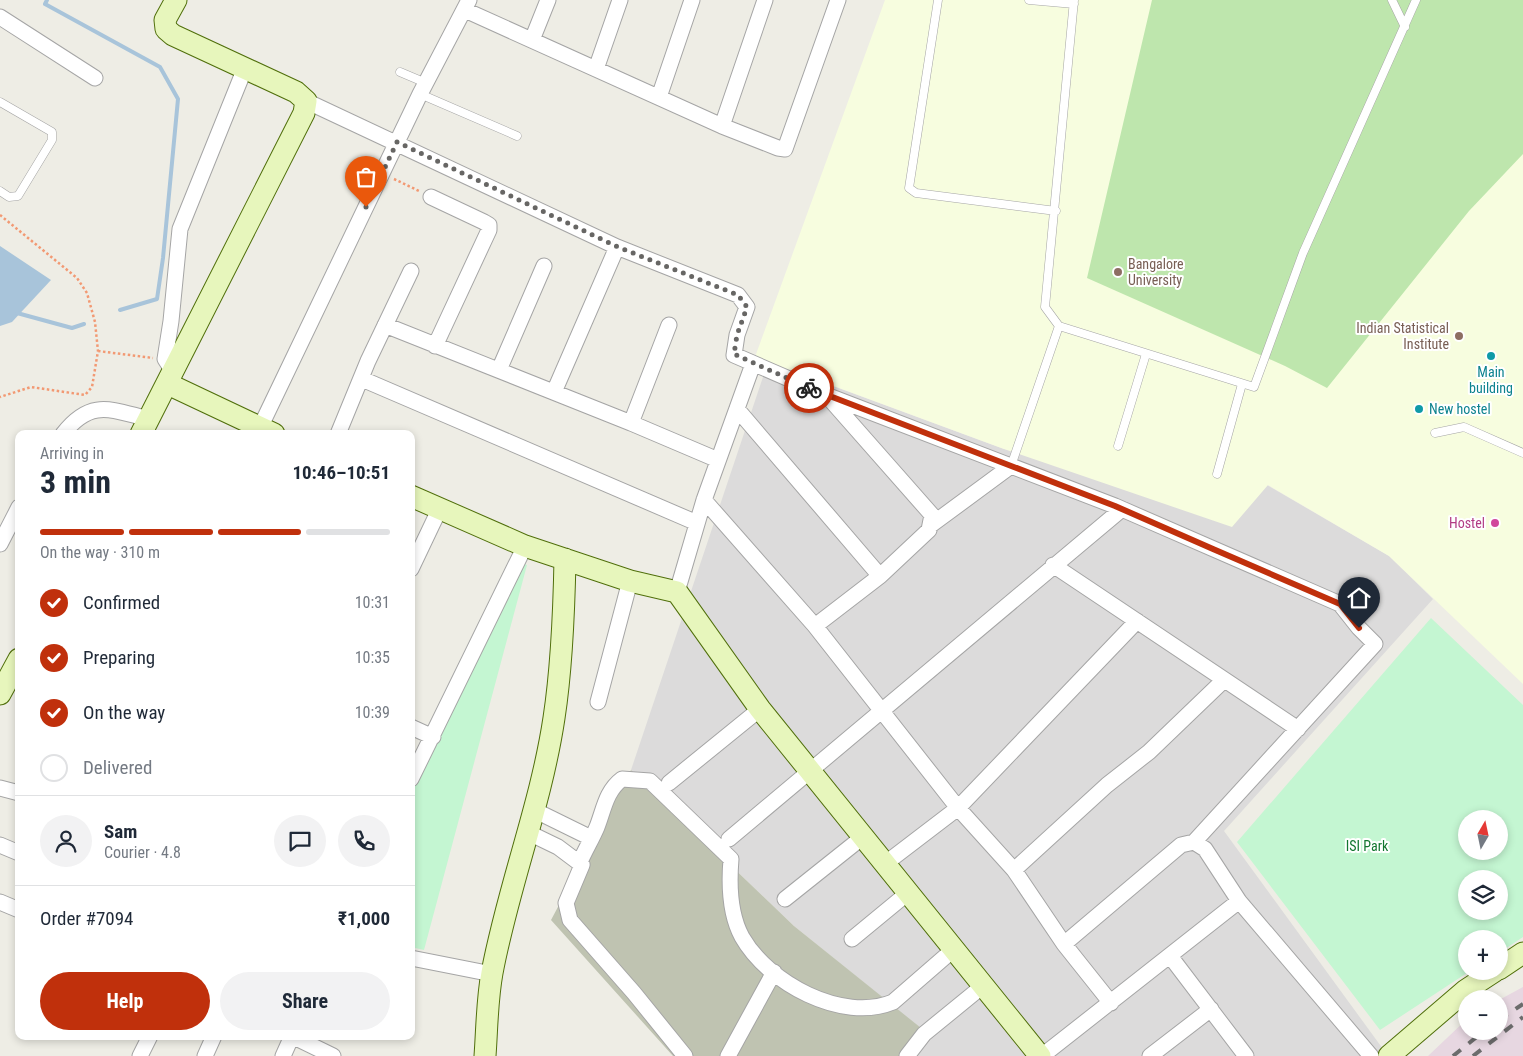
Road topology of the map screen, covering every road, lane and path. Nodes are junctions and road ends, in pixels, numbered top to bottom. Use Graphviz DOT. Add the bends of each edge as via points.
graph roads {
  1 [pos="176,0"];
  2 [pos="548,0"];
  3 [pos="620,0"];
  4 [pos="692,0"];
  5 [pos="765,0"];
  6 [pos="838,0"];
  7 [pos="938,0"];
  8 [pos="1029,0"];
  9 [pos="1392,0"];
  10 [pos="1416,0"];
  11 [pos="1074,2"];
  12 [pos="467,5"];
  13 [pos="0,17"];
  14 [pos="1405,27"];
  15 [pos="532,40"];
  16 [pos="245,68"];
  17 [pos="596,69"];
  18 [pos="400,72"];
  19 [pos="95,78"];
  20 [pos="423,88"];
  21 [pos="659,98"];
  22 [pos="306,101"];
  23 [pos="0,102"];
  24 [pos="722,126"];
  25 [pos="516,136"];
  26 [pos="397,142"];
  27 [pos="382,173"];
  28 [pos="0,191"];
  29 [pos="431,197"];
  30 [pos="1056,211"];
  31 [pos="0,215"];
  32 [pos="618,247"];
  33 [pos="544,266"];
  34 [pos="411,271"];
  35 [pos="669,325"];
  36 [pos="385,326"];
  37 [pos="1059,326"];
  38 [pos="435,346"];
  39 [pos="98,351"];
  40 [pos="1146,354"];
  41 [pos="753,364"];
  42 [pos="500,370"];
  43 [pos="169,372"];
  44 [pos="362,379"];
  45 [pos="1242,384"];
  46 [pos="554,392"];
  47 [pos="826,395"];
  48 [pos="0,397"];
  49 [pos="736,409"];
  50 [pos="630,423"];
  51 [pos="145,427"];
  52 [pos="66,430"];
  53 [pos="261,430"];
  54 [pos="265,430"];
  55 [pos="340,430"];
  56 [pos="1435,433"];
  57 [pos="1118,446"];
  58 [pos="1523,453"];
  59 [pos="718,460"];
  60 [pos="1011,466"];
  61 [pos="1217,474"];
  62 [pos="415,498"];
  63 [pos="704,500"];
  64 [pos="440,508"];
  65 [pos="1122,509"];
  66 [pos="15,515"];
  67 [pos="697,523"];
  68 [pos="931,525"];
  69 [pos="0,544"];
  70 [pos="525,546"];
  71 [pos="565,560"];
  72 [pos="415,561"];
  73 [pos="1053,565"];
  74 [pos="880,576"];
  75 [pos="630,581"];
  76 [pos="677,592"];
  77 [pos="1137,621"];
  78 [pos="815,626"];
  79 [pos="15,666"];
  80 [pos="1224,680"];
  81 [pos="0,694"];
  82 [pos="598,702"];
  83 [pos="760,709"];
  84 [pos="881,710"];
  85 [pos="415,729"];
  86 [pos="1298,729"];
  87 [pos="433,737"];
  88 [pos="810,769"];
  89 [pos="415,771"];
  90 [pos="669,782"];
  91 [pos="0,788"];
  92 [pos="15,792"];
  93 [pos="958,808"];
  94 [pos="534,810"];
  95 [pos="527,832"];
  96 [pos="864,836"];
  97 [pos="591,838"];
  98 [pos="729,839"];
  99 [pos="1194,842"];
  100 [pos="0,846"];
  101 [pos="15,852"];
  102 [pos="580,862"];
  103 [pos="886,864"];
  104 [pos="1014,870"];
  105 [pos="909,892"];
  106 [pos="785,899"];
  107 [pos="1239,900"];
  108 [pos="0,902"];
  109 [pos="15,908"];
  110 [pos="852,939"];
  111 [pos="1064,944"];
  112 [pos="954,949"];
  113 [pos="1523,953"];
  114 [pos="1170,956"];
  115 [pos="415,959"];
  116 [pos="1508,963"];
  117 [pos="774,972"];
  118 [pos="492,974"];
  119 [pos="1481,980"];
  120 [pos="984,985"];
  121 [pos="1111,1003"];
  122 [pos="1210,1009"];
  123 [pos="148,1040"];
  124 [pos="212,1040"];
  125 [pos="290,1040"];
  126 [pos="300,1040"];
  127 [pos="140,1056"];
  128 [pos="205,1056"];
  129 [pos="284,1056"];
  130 [pos="333,1056"];
  131 [pos="485,1056"];
  132 [pos="686,1056"];
  133 [pos="728,1056"];
  134 [pos="907,1056"];
  135 [pos="1041,1056"];
  136 [pos="1150,1056"];
  137 [pos="1246,1056"];
  138 [pos="1371,1056"];
  139 [pos="1389,1056"];
  1 -- 16 [label="street" via="165,20 166,29"];
  2 -- 15 [label="street"];
  3 -- 17 [label="street"];
  4 -- 21 [label="street"];
  5 -- 24 [label="street"];
  6 -- 24 [label="street" via="785,149"];
  7 -- 30 [label="lane" via="909,188 916,193"];
  8 -- 11 [label="lane"];
  9 -- 14 [label="lane"];
  10 -- 14 [label="lane"];
  11 -- 30 [label="lane"];
  12 -- 15 [label="street"];
  12 -- 20 [label="street"];
  13 -- 19 [label="street"];
  14 -- 45 [label="lane" via="1303,253 1254,387"];
  15 -- 17 [label="street"];
  16 -- 22 [label="street" via="296,92"];
  16 -- 43 [label="street" via="180,229"];
  17 -- 21 [label="street"];
  18 -- 20 [label="lane"];
  20 -- 25 [label="lane"];
  20 -- 26 [label="street"];
  21 -- 24 [label="street"];
  22 -- 26 [label="street"];
  22 -- 43 [label="street" via="304,113"];
  23 -- 28 [label="lane" via="52,132 52,140 18,196 8,198"];
  26 -- 27 [label="street"];
  26 -- 32 [label="street"];
  27 -- 29 [label="path"];
  27 -- 54 [label="street"];
  29 -- 38 [label="street" via="489,225"];
  30 -- 37 [label="lane" via="1045,307"];
  31 -- 39 [label="path" via="77,278 87,293"];
  32 -- 41 [label="street" via="738,295 747,307 734,354"];
  32 -- 46 [label="street"];
  33 -- 42 [label="street"];
  34 -- 36 [label="street"];
  35 -- 50 [label="street"];
  36 -- 38 [label="street"];
  36 -- 44 [label="street"];
  37 -- 40 [label="lane"];
  37 -- 60 [label="lane"];
  38 -- 42 [label="street"];
  39 -- 43 [label="path"];
  39 -- 48 [label="path" via="92,387 85,396 31,387"];
  40 -- 45 [label="lane"];
  40 -- 57 [label="lane"];
  41 -- 47 [label="street"];
  41 -- 49 [label="street"];
  42 -- 46 [label="street"];
  43 -- 51 [label="street"];
  43 -- 53 [label="street"];
  44 -- 55 [label="street"];
  44 -- 67 [label="street"];
  45 -- 61 [label="lane"];
  46 -- 50 [label="street"];
  47 -- 60 [label="street"];
  47 -- 68 [label="street" via="932,515"];
  49 -- 59 [label="street"];
  49 -- 74 [label="street"];
  50 -- 59 [label="street"];
  51 -- 52 [label="street" via="106,409 94,409 74,421"];
  56 -- 58 [label="lane" via="1464,427"];
  59 -- 63 [label="street"];
  60 -- 65 [label="street"];
  60 -- 68 [label="street"];
  62 -- 64 [label="street"];
  63 -- 67 [label="street"];
  63 -- 78 [label="street"];
  64 -- 70 [label="street"];
  64 -- 72 [label="street"];
  65 -- 73 [label="street"];
  65 -- 86 [label="street" via="1340,604 1375,644"];
  66 -- 69 [label="street"];
  67 -- 76 [label="street"];
  68 -- 74 [label="street"];
  70 -- 71 [label="street"];
  70 -- 87 [label="street"];
  71 -- 75 [label="street"];
  71 -- 94 [label="street" via="563,626 554,719"];
  73 -- 77 [label="street"];
  73 -- 84 [label="street"];
  74 -- 78 [label="street"];
  75 -- 76 [label="street"];
  75 -- 82 [label="street"];
  76 -- 83 [label="street"];
  77 -- 80 [label="street"];
  77 -- 93 [label="street"];
  78 -- 84 [label="street"];
  79 -- 81 [label="street"];
  80 -- 86 [label="street"];
  80 -- 104 [label="street" via="1149,752 1107,785"];
  83 -- 88 [label="street"];
  83 -- 90 [label="street"];
  84 -- 88 [label="street"];
  84 -- 93 [label="street"];
  85 -- 87 [label="street"];
  86 -- 99 [label="street"];
  87 -- 89 [label="street"];
  88 -- 96 [label="street"];
  88 -- 98 [label="street"];
  91 -- 92 [label="street"];
  93 -- 103 [label="street"];
  93 -- 104 [label="street"];
  94 -- 95 [label="street"];
  94 -- 97 [label="street"];
  95 -- 102 [label="street"];
  95 -- 118 [label="street"];
  96 -- 103 [label="street"];
  96 -- 106 [label="street"];
  97 -- 102 [label="street"];
  97 -- 117 [label="street" via="606,798 616,783 622,779 650,781 731,858 732,904 742,937 761,962"];
  99 -- 107 [label="street" via="1205,849"];
  99 -- 111 [label="street" via="1181,845"];
  100 -- 101 [label="street"];
  102 -- 132 [label="street" via="582,869 566,903 570,920"];
  103 -- 105 [label="street"];
  104 -- 111 [label="street"];
  105 -- 110 [label="street"];
  105 -- 112 [label="street"];
  107 -- 114 [label="street"];
  107 -- 138 [label="street"];
  108 -- 109 [label="street"];
  111 -- 121 [label="street"];
  112 -- 117 [label="street" via="893,1002 881,1007 848,1006 815,998"];
  112 -- 120 [label="street"];
  113 -- 116 [label="street"];
  114 -- 121 [label="street"];
  114 -- 122 [label="street"];
  115 -- 118 [label="street"];
  117 -- 133 [label="street"];
  118 -- 131 [label="street"];
  119 -- 139 [label="street"];
  120 -- 134 [label="street" via="924,1034"];
  120 -- 135 [label="street"];
  121 -- 135 [label="street"];
  122 -- 136 [label="street"];
  122 -- 137 [label="street"];
  123 -- 127 [label="street"];
  124 -- 128 [label="street"];
  125 -- 129 [label="street"];
  126 -- 130 [label="street"];
}
